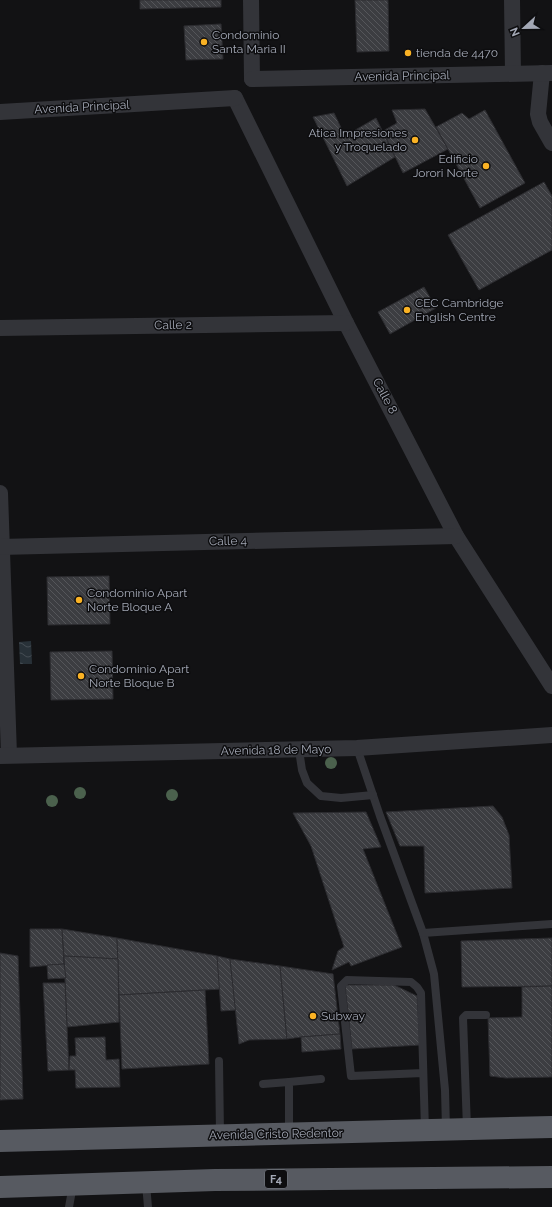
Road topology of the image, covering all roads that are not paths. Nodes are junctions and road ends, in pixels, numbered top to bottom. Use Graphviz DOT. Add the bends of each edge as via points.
graph roads {
  1 [pos="251,0"];
  2 [pos="512,0"];
  3 [pos="547,73"];
  4 [pos="513,74"];
  5 [pos="252,79"];
  6 [pos="235,98"];
  7 [pos="0,112"];
  8 [pos="552,143"];
  9 [pos="346,322"];
  10 [pos="0,328"];
  11 [pos="0,493"];
  12 [pos="456,536"];
  13 [pos="0,547"];
  14 [pos="552,686"];
  15 [pos="552,735"];
  16 [pos="357,748"];
  17 [pos="299,750"];
  18 [pos="4,755"];
  19 [pos="373,795"];
  20 [pos="552,924"];
  21 [pos="423,933"];
  22 [pos="486,1015"];
  23 [pos="219,1062"];
  24 [pos="423,1073"];
  25 [pos="321,1079"];
  26 [pos="289,1082"];
  27 [pos="263,1084"];
  28 [pos="552,1127"];
  29 [pos="457,1129"];
  30 [pos="425,1130"];
  31 [pos="289,1134"];
  32 [pos="220,1135"];
  33 [pos="0,1141"];
  34 [pos="552,1178"];
  35 [pos="146,1182"];
  36 [pos="73,1185"];
  37 [pos="0,1187"];
  38 [pos="70,1207"];
  39 [pos="148,1207"];
  1 -- 5 [label="street"];
  2 -- 4 [label="street"];
  3 -- 4 [label="street, Avenida Principal"];
  3 -- 8 [label="street" via="538,114"];
  4 -- 5 [label="street, Avenida Principal"];
  5 -- 6 [label="street"];
  6 -- 7 [label="street, Avenida Principal"];
  6 -- 9 [label="street, Calle 8"];
  9 -- 10 [label="street, Calle 2"];
  9 -- 12 [label="street, Calle 8"];
  11 -- 13 [label="street"];
  12 -- 13 [label="street, Calle 4"];
  12 -- 14 [label="street, Calle 8"];
  13 -- 18 [label="street"];
  15 -- 16 [label="street, Avenida 18 de Mayo"];
  16 -- 17 [label="street, Avenida 18 de Mayo"];
  16 -- 19 [label="lane"];
  17 -- 18 [label="street, Avenida 18 de Mayo"];
  17 -- 19 [label="lane" via="307,783 322,796 341,798"];
  19 -- 21 [label="lane"];
  20 -- 21 [label="lane"];
  21 -- 29 [label="lane" via="437,995 445,1090"];
  22 -- 29 [label="lane" via="466,1015 462,1018"];
  23 -- 32 [label="lane"];
  24 -- 24 [label="lane" via="351,1076 341,986 347,980 411,982 417,987 421,993"];
  24 -- 30 [label="lane"];
  25 -- 26 [label="lane"];
  26 -- 27 [label="lane"];
  26 -- 31 [label="lane"];
  28 -- 29 [label="highway, Avenida Cristo Redentor"];
  29 -- 30 [label="highway, Avenida Cristo Redentor"];
  30 -- 31 [label="highway, Avenida Cristo Redentor"];
  31 -- 32 [label="highway, Avenida Cristo Redentor"];
  32 -- 33 [label="highway, Avenida Cristo Redentor"];
  34 -- 35 [label="highway, F4"];
  35 -- 36 [label="highway, F4"];
  35 -- 39 [label="lane"];
  36 -- 37 [label="highway, F4"];
  36 -- 38 [label="lane"];
}
